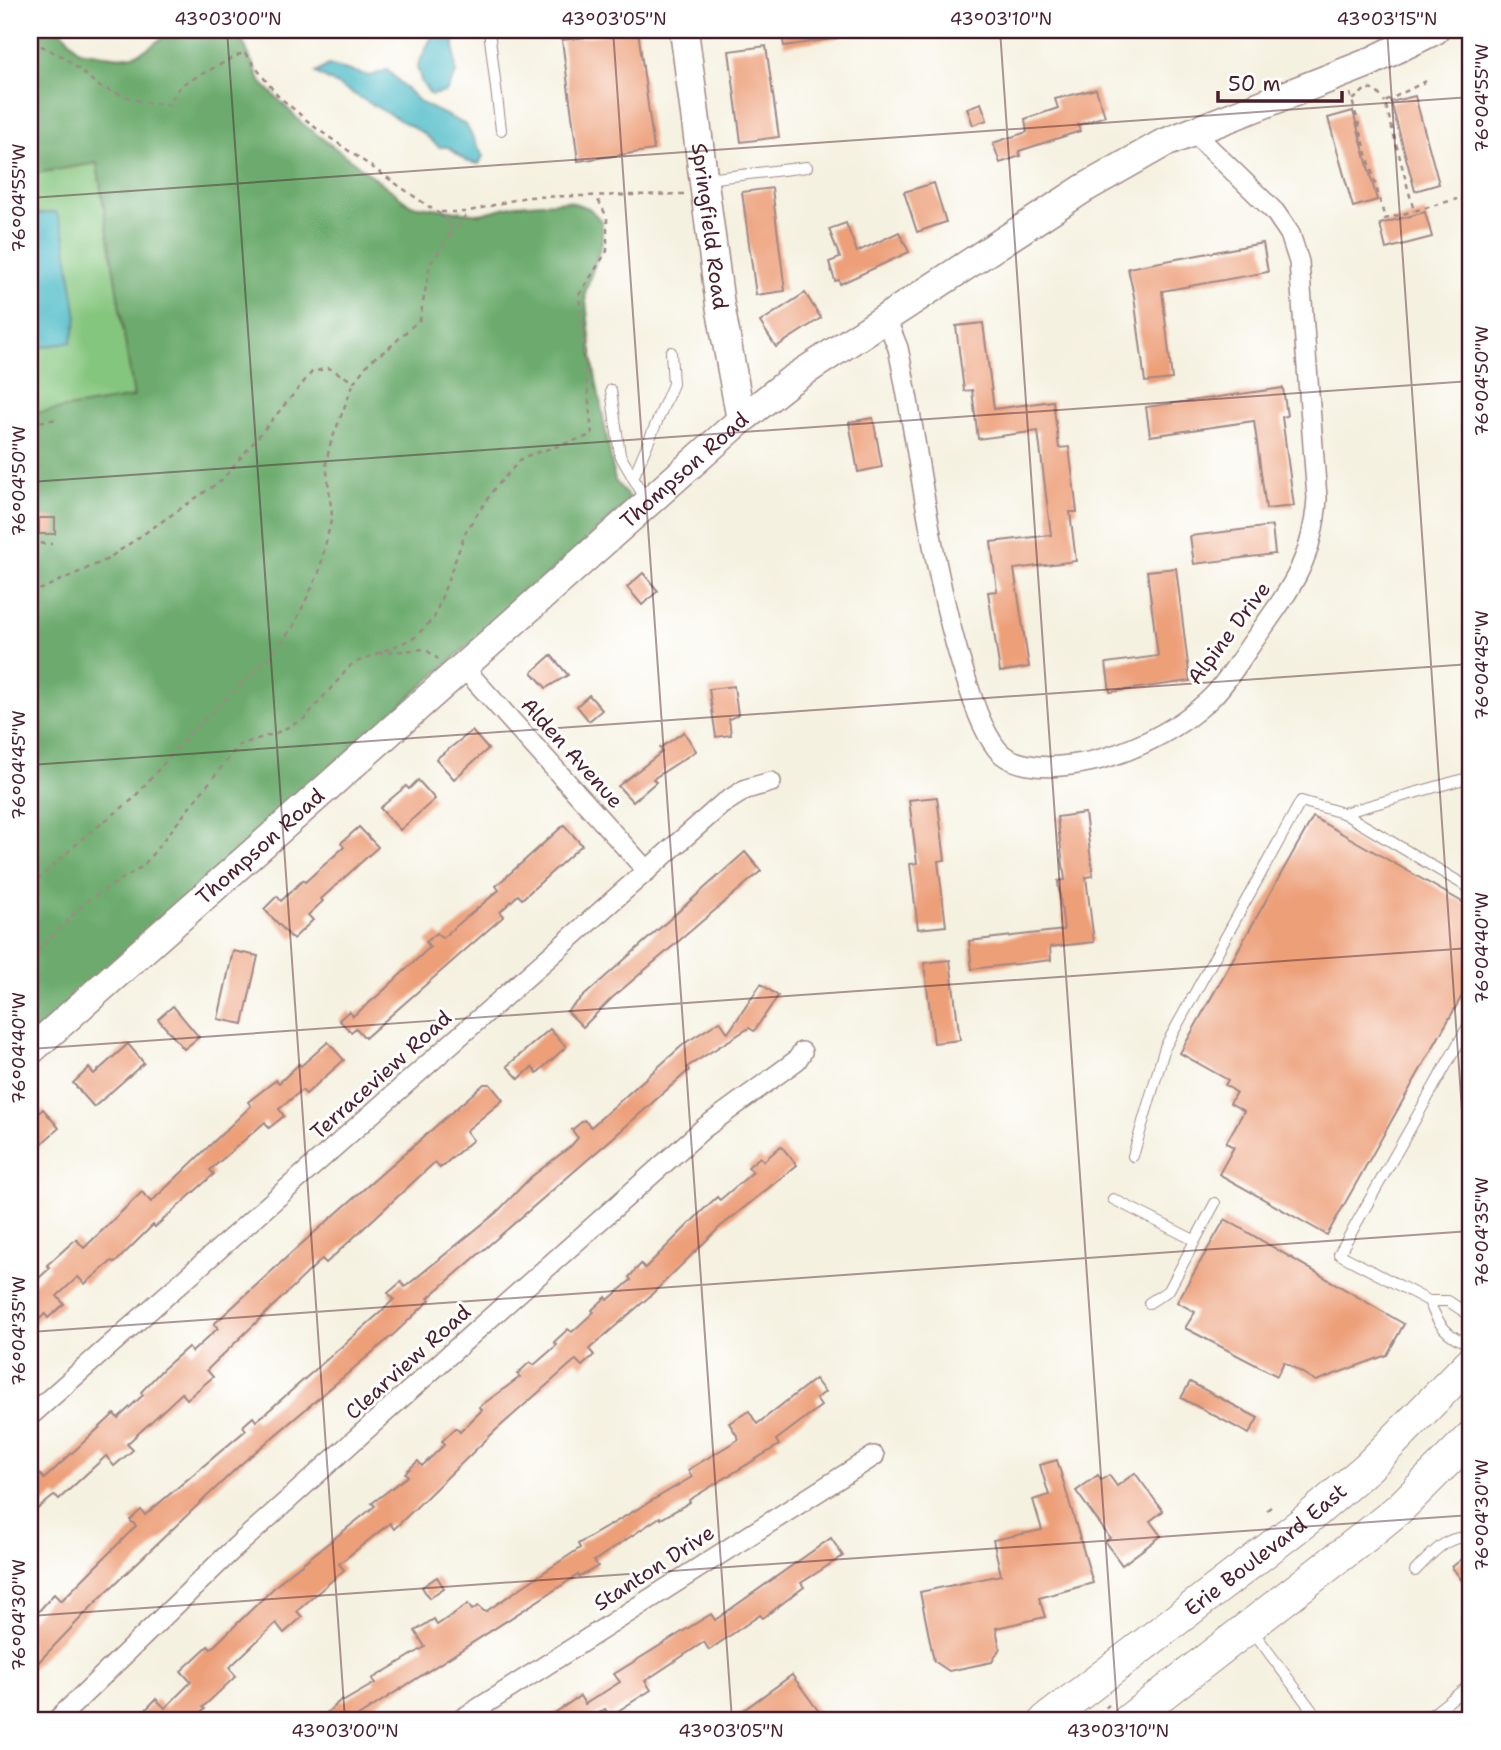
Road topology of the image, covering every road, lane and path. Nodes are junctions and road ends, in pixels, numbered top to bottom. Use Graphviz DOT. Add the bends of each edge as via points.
graph roads {
  1 [pos="30,30"];
  2 [pos="489,30"];
  3 [pos="684,30"];
  4 [pos="1435,30"];
  5 [pos="1345,72"];
  6 [pos="1426,81"];
  7 [pos="1353,102"];
  8 [pos="1385,102"];
  9 [pos="501,130"];
  10 [pos="1192,131"];
  11 [pos="807,167"];
  12 [pos="704,186"];
  13 [pos="596,196"];
  14 [pos="1457,199"];
  15 [pos="469,211"];
  16 [pos="438,212"];
  17 [pos="1414,212"];
  18 [pos="450,235"];
  19 [pos="886,318"];
  20 [pos="671,352"];
  21 [pos="354,382"];
  22 [pos="611,390"];
  23 [pos="59,419"];
  24 [pos="741,420"];
  25 [pos="30,424"];
  26 [pos="633,478"];
  27 [pos="647,502"];
  28 [pos="30,543"];
  29 [pos="52,544"];
  30 [pos="30,594"];
  31 [pos="375,653"];
  32 [pos="458,669"];
  33 [pos="1471,777"];
  34 [pos="771,782"];
  35 [pos="1343,813"];
  36 [pos="647,871"];
  37 [pos="30,887"];
  38 [pos="1471,890"];
  39 [pos="30,959"];
  40 [pos="1471,1021"];
  41 [pos="30,1051"];
  42 [pos="802,1052"];
  43 [pos="1133,1156"];
  44 [pos="1113,1199"];
  45 [pos="1214,1203"];
  46 [pos="1194,1240"];
  47 [pos="1429,1301"];
  48 [pos="1149,1303"];
  49 [pos="1471,1316"];
  50 [pos="1471,1344"];
  51 [pos="1471,1362"];
  52 [pos="30,1416"];
  53 [pos="1471,1437"];
  54 [pos="874,1456"];
  55 [pos="1272,1506"];
  56 [pos="1267,1510"];
  57 [pos="1471,1541"];
  58 [pos="1415,1571"];
  59 [pos="1250,1627"];
  60 [pos="1471,1684"];
  61 [pos="57,1720"];
  62 [pos="460,1720"];
  63 [pos="1046,1720"];
  64 [pos="1129,1720"];
  65 [pos="1319,1720"];
  66 [pos="1425,1720"];
  1 -- 16 [label="path" via="37,44 64,57 100,87 139,102 168,105 181,85 244,52 277,95 316,128"];
  2 -- 9 [label="lane"];
  3 -- 12 [label="street, Springfield Road"];
  4 -- 5 [label="street, Thompson Road"];
  5 -- 7 [label="path"];
  5 -- 10 [label="street, Thompson Road"];
  6 -- 8 [label="path"];
  7 -- 8 [label="path" via="1367,88"];
  7 -- 17 [label="path" via="1385,219"];
  8 -- 17 [label="path"];
  10 -- 19 [label="street, Thompson Road" via="1083,189"];
  10 -- 19 [label="street, Alpine Drive" via="1275,212 1290,234 1300,274 1317,498 1315,532 1288,593 1215,694 1162,733 1076,765 1048,767 1014,761 998,749 974,705 945,606 898,348"];
  11 -- 12 [label="lane"];
  12 -- 13 [label="path"];
  12 -- 24 [label="street, Springfield Road"];
  13 -- 15 [label="path" via="526,197"];
  13 -- 31 [label="path" via="607,217 607,251 579,295 592,435 523,457 466,531 435,618 414,638"];
  14 -- 17 [label="path"];
  15 -- 16 [label="path"];
  15 -- 18 [label="path"];
  16 -- 18 [label="path" via="451,222"];
  18 -- 21 [label="path" via="430,264 420,319 370,361"];
  19 -- 24 [label="street, Thompson Road" via="790,381"];
  20 -- 26 [label="lane" via="673,384"];
  21 -- 30 [label="path" via="328,368 312,372 222,480 106,560"];
  21 -- 37 [label="path" via="326,463 332,516 319,573 293,627 269,658 190,733 132,800"];
  22 -- 26 [label="lane" via="620,455"];
  23 -- 25 [label="path"];
  24 -- 27 [label="street, Thompson Road"];
  26 -- 27 [label="lane"];
  27 -- 32 [label="street, Thompson Road"];
  28 -- 29 [label="path"];
  31 -- 32 [label="path" via="425,649"];
  31 -- 39 [label="path" via="352,664 303,719 239,745 143,866 88,901"];
  32 -- 36 [label="street, Alden Avenue"];
  32 -- 41 [label="street, Thompson Road"];
  33 -- 35 [label="lane"];
  34 -- 36 [label="street, Terraceview Road" via="746,789 721,805"];
  35 -- 38 [label="lane"];
  35 -- 43 [label="lane" via="1301,802 1165,1047"];
  36 -- 52 [label="street, Terraceview Road"];
  40 -- 47 [label="lane" via="1339,1254"];
  42 -- 61 [label="street, Clearview Road" via="704,1128 469,1337 229,1553"];
  44 -- 46 [label="lane"];
  45 -- 46 [label="lane"];
  46 -- 48 [label="lane" via="1169,1290"];
  47 -- 49 [label="lane" via="1448,1301"];
  47 -- 50 [label="lane" via="1439,1326"];
  51 -- 63 [label="main road, Erie Boulevard East" via="1368,1467 1305,1521"];
  53 -- 59 [label="main road" via="1401,1507"];
  54 -- 62 [label="street, Stanton Drive"];
  55 -- 56 [label="path"];
  57 -- 58 [label="lane" via="1460,1537 1450,1541"];
  59 -- 64 [label="main road"];
  59 -- 65 [label="lane"];
  60 -- 66 [label="lane"];
}
